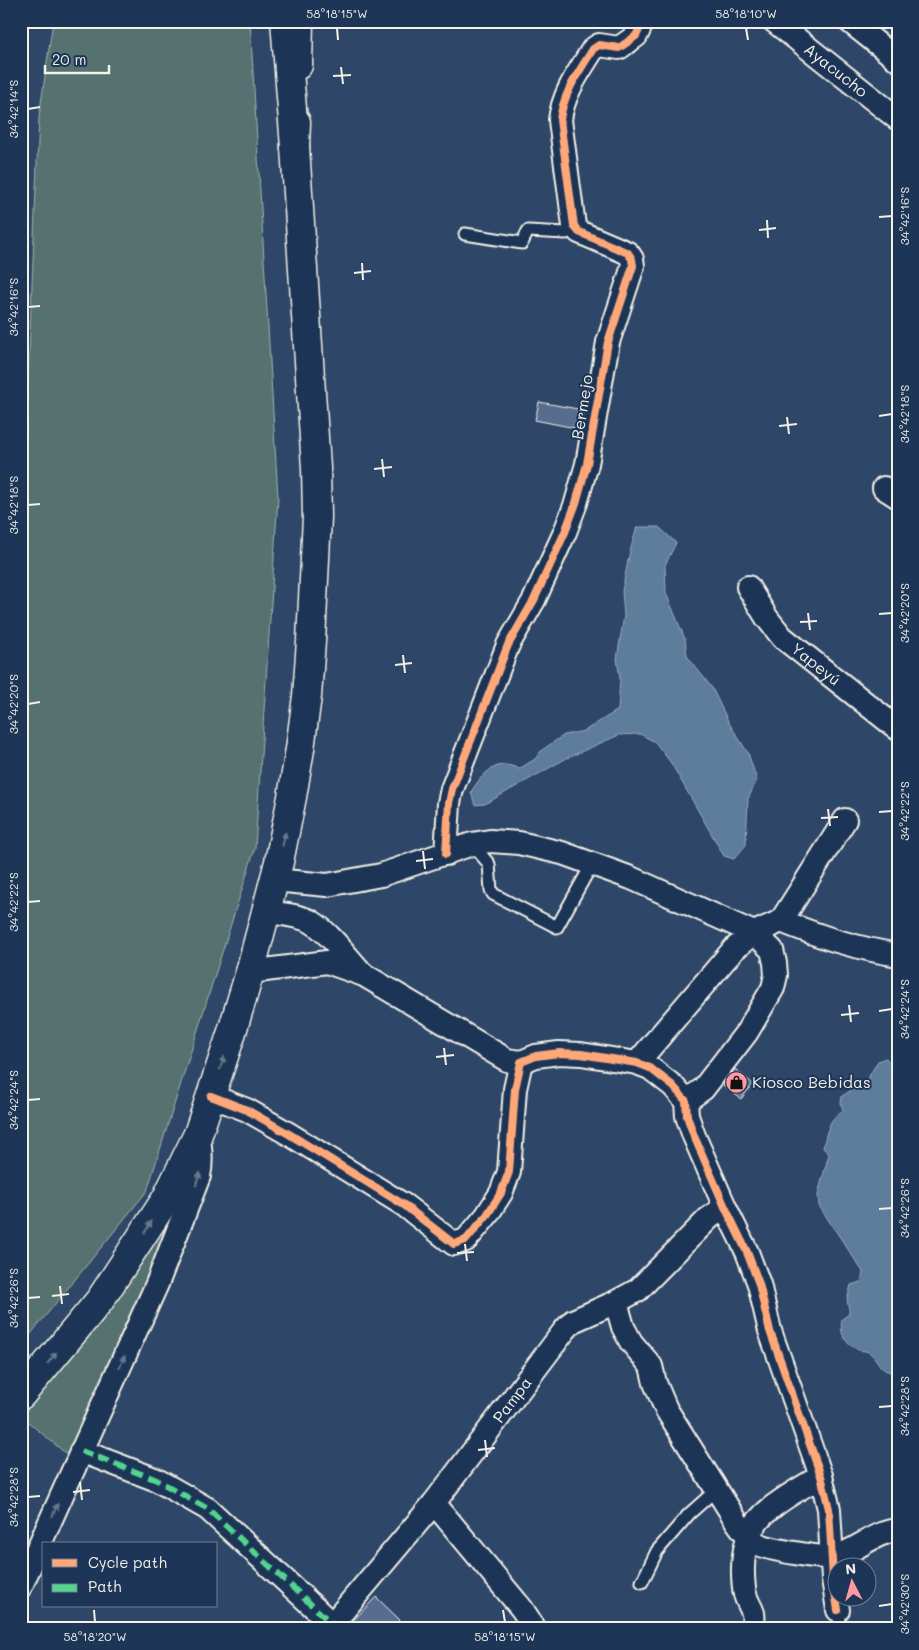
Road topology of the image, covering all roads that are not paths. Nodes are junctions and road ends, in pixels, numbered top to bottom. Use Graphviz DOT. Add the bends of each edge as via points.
graph roads {
  1 [pos="285,21"];
  2 [pos="300,21"];
  3 [pos="643,21"];
  4 [pos="774,21"];
  5 [pos="849,21"];
  6 [pos="898,60"];
  7 [pos="898,119"];
  8 [pos="295,147"];
  9 [pos="574,226"];
  10 [pos="465,234"];
  11 [pos="748,587"];
  12 [pos="898,729"];
  13 [pos="845,820"];
  14 [pos="472,844"];
  15 [pos="446,854"];
  16 [pos="592,864"];
  17 [pos="274,880"];
  18 [pos="266,912"];
  19 [pos="781,921"];
  20 [pos="754,933"];
  21 [pos="898,955"];
  22 [pos="250,972"];
  23 [pos="364,975"];
  24 [pos="521,1062"];
  25 [pos="637,1063"];
  26 [pos="212,1096"];
  27 [pos="686,1101"];
  28 [pos="198,1134"];
  29 [pos="725,1206"];
  30 [pos="616,1302"];
  31 [pos="21,1395"];
  32 [pos="81,1451"];
  33 [pos="821,1476"];
  34 [pos="716,1490"];
  35 [pos="434,1503"];
  36 [pos="898,1530"];
  37 [pos="748,1536"];
  38 [pos="832,1557"];
  39 [pos="642,1582"];
  40 [pos="21,1586"];
  41 [pos="839,1619"];
  42 [pos="330,1627"];
  43 [pos="535,1629"];
  44 [pos="754,1629"];
  1 -- 8 [label="main road"];
  2 -- 8 [label="main road"];
  3 -- 9 [label="street" via="636,36 619,48 599,45 593,49 561,107"];
  4 -- 7 [label="street, Ayacucho"];
  5 -- 6 [label="street"];
  17 -- 8 [label="main road, one-way" via="292,797 307,696 316,526 316,468"];
  9 -- 10 [label="lane" via="566,233 528,231 522,243"];
  9 -- 15 [label="street, Bermejo" via="579,232 628,253 633,266 608,342 587,464 576,503 538,592 508,645 452,789"];
  11 -- 12 [label="street, Yapeyú" via="782,636"];
  13 -- 19 [label="street"];
  14 -- 15 [label="street"];
  14 -- 16 [label="street" via="490,841 519,843"];
  14 -- 16 [label="lane" via="489,864 493,894 557,927"];
  15 -- 17 [label="street" via="381,875 327,885"];
  16 -- 20 [label="street"];
  17 -- 18 [label="main road"];
  18 -- 22 [label="main road"];
  18 -- 23 [label="street" via="312,922"];
  19 -- 20 [label="street"];
  19 -- 21 [label="street" via="864,950"];
  20 -- 25 [label="street" via="734,949"];
  20 -- 27 [label="street" via="772,950 776,975 773,988 748,1032 703,1089"];
  22 -- 23 [label="street" via="328,962"];
  26 -- 22 [label="main road, one-way"];
  23 -- 24 [label="street" via="507,1060"];
  24 -- 25 [label="street" via="559,1053"];
  24 -- 26 [label="street" via="515,1089 509,1172 502,1193 466,1240 454,1244 404,1205 290,1134 247,1110"];
  25 -- 27 [label="street" via="650,1068"];
  26 -- 28 [label="main road"];
  27 -- 29 [label="street" via="694,1136"];
  31 -- 28 [label="main road, one-way" via="100,1300 166,1199"];
  32 -- 28 [label="street, one-way" via="157,1284 199,1176 201,1152"];
  29 -- 30 [label="street, Pampa" via="638,1290"];
  29 -- 33 [label="street" via="759,1284 770,1331"];
  30 -- 34 [label="street" via="631,1342 651,1366 666,1409"];
  30 -- 35 [label="street, Pampa" via="573,1321"];
  40 -- 32 [label="street, one-way"];
  32 -- 42 [label="street" via="158,1480 208,1509"];
  33 -- 37 [label="street" via="779,1502 762,1516"];
  33 -- 38 [label="street"];
  34 -- 37 [label="street"];
  34 -- 39 [label="lane" via="689,1514 657,1551"];
  35 -- 42 [label="street, Pampa"];
  35 -- 43 [label="street"];
  36 -- 38 [label="street"];
  37 -- 38 [label="street" via="759,1545"];
  37 -- 44 [label="street" via="743,1564 744,1589"];
  38 -- 41 [label="street"];
}
